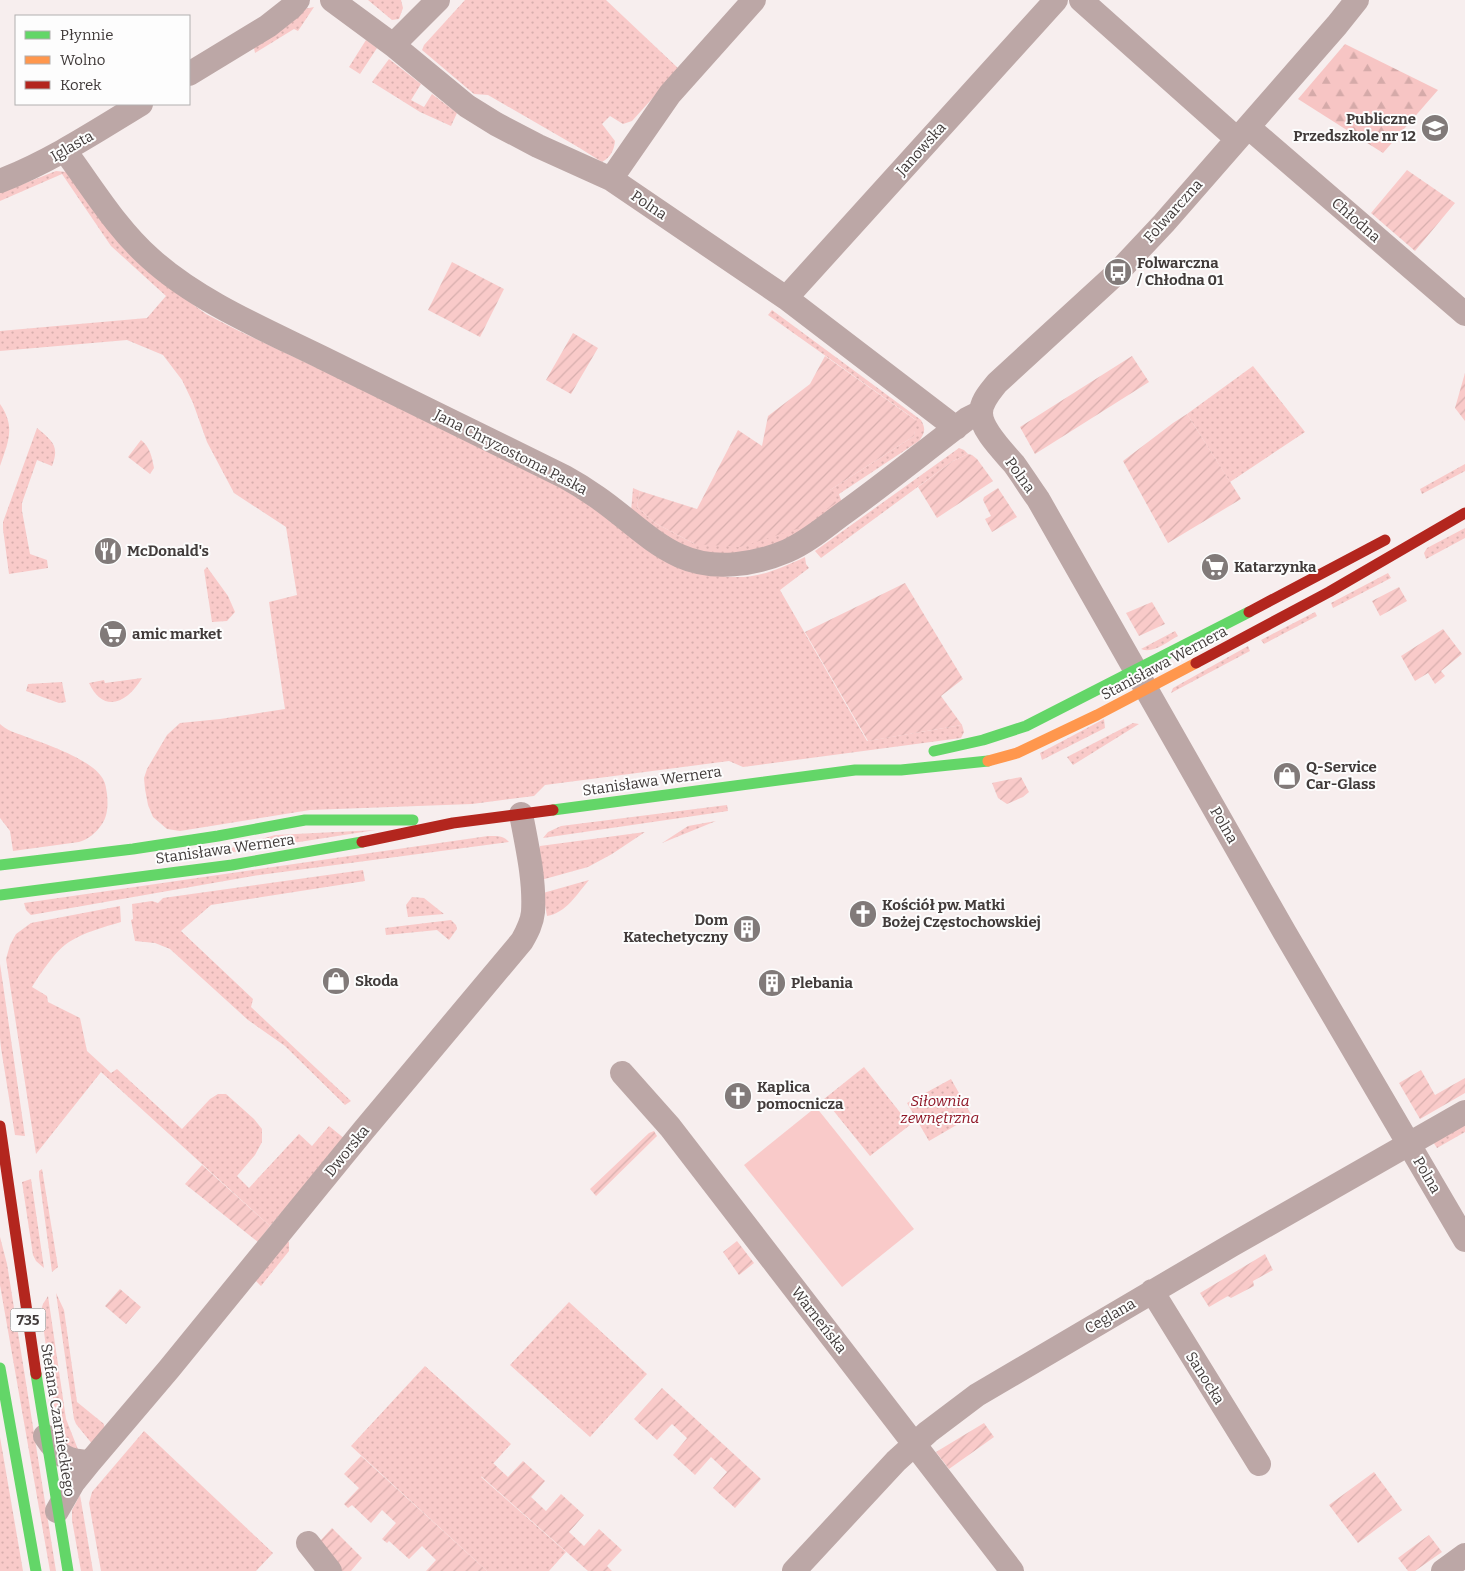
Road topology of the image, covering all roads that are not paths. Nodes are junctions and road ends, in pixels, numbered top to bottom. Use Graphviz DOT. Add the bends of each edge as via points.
graph roads {
  1 [pos="298,0"];
  2 [pos="332,0"];
  3 [pos="438,0"];
  4 [pos="754,0"];
  5 [pos="1056,0"];
  6 [pos="1081,0"];
  7 [pos="1357,0"];
  8 [pos="393,45"];
  9 [pos="190,73"];
  10 [pos="139,105"];
  11 [pos="1242,133"];
  12 [pos="65,151"];
  13 [pos="611,179"];
  14 [pos="0,181"];
  15 [pos="786,298"];
  16 [pos="1465,314"];
  17 [pos="981,412"];
  18 [pos="956,428"];
  19 [pos="1465,514"];
  20 [pos="1392,536"];
  21 [pos="1141,680"];
  22 [pos="924,754"];
  23 [pos="902,759"];
  24 [pos="855,770"];
  25 [pos="521,814"];
  26 [pos="452,823"];
  27 [pos="0,865"];
  28 [pos="0,895"];
  29 [pos="622,1073"];
  30 [pos="1465,1112"];
  31 [pos="0,1126"];
  32 [pos="1409,1143"];
  33 [pos="1465,1240"];
  34 [pos="1152,1291"];
  35 [pos="0,1368"];
  36 [pos="45,1436"];
  37 [pos="914,1444"];
  38 [pos="90,1462"];
  39 [pos="1259,1464"];
  40 [pos="57,1511"];
  41 [pos="308,1543"];
  42 [pos="1465,1555"];
  43 [pos="36,1571"];
  44 [pos="68,1571"];
  45 [pos="330,1571"];
  46 [pos="794,1571"];
  47 [pos="1012,1571"];
  48 [pos="1443,1571"];
  1 -- 9 [label="street" via="268,26"];
  2 -- 8 [label="street, Polna"];
  3 -- 8 [label="street"];
  4 -- 13 [label="street" via="670,94"];
  5 -- 15 [label="street, Janowska"];
  6 -- 11 [label="street, Chłodna"];
  7 -- 11 [label="street, Folwarczna"];
  8 -- 13 [label="street, Polna" via="467,106 496,124"];
  10 -- 12 [label="street, Iglasta"];
  11 -- 16 [label="street, Chłodna"];
  11 -- 17 [label="street, Folwarczna" via="1118,272 997,383 987,395"];
  12 -- 14 [label="street, Iglasta"];
  12 -- 18 [label="street, Jana Chryzostoma Paska" via="129,236 176,280 272,333 565,476 664,547 702,563 756,561 787,550 891,479"];
  13 -- 15 [label="street, Polna"];
  15 -- 18 [label="street, Polna"];
  17 -- 18 [label="street, Jana Chryzostoma Paska"];
  17 -- 21 [label="street, Polna" via="982,422 1038,499"];
  19 -- 21 [label="street, Stanisława Wernera" via="1329,592"];
  20 -- 21 [label="street, Stanisława Wernera"];
  21 -- 22 [label="street, Stanisława Wernera" via="1026,726"];
  21 -- 24 [label="street, Stanisława Wernera" via="1064,732 1017,753 989,761 940,767"];
  21 -- 32 [label="street, Polna"];
  23 -- 24 [label="street, Stanisława Wernera"];
  24 -- 25 [label="street, Stanisława Wernera"];
  25 -- 26 [label="street, Stanisława Wernera"];
  25 -- 38 [label="street, Dworska" via="533,913 522,941"];
  26 -- 27 [label="street, Stanisława Wernera" via="305,820 133,849"];
  26 -- 28 [label="street, Stanisława Wernera" via="232,864"];
  29 -- 37 [label="street, Warneńska" via="670,1127"];
  30 -- 32 [label="street, Ceglana"];
  31 -- 36 [label="street, Stefana Czarnieckiego / 735"];
  32 -- 33 [label="street, Polna"];
  32 -- 34 [label="street, Ceglana"];
  34 -- 37 [label="street, Ceglana" via="977,1394"];
  34 -- 39 [label="street, Sanocka"];
  35 -- 43 [label="street"];
  36 -- 38 [label="street" via="60,1454"];
  36 -- 40 [label="street, Stefana Czarnieckiego / 735"];
  37 -- 46 [label="street, Ceglana"];
  37 -- 47 [label="street, Warneńska"];
  38 -- 40 [label="street, Dworska"];
  40 -- 44 [label="street, Stefana Czarnieckiego / 735"];
  41 -- 45 [label="street"];
  42 -- 48 [label="street"];
}
